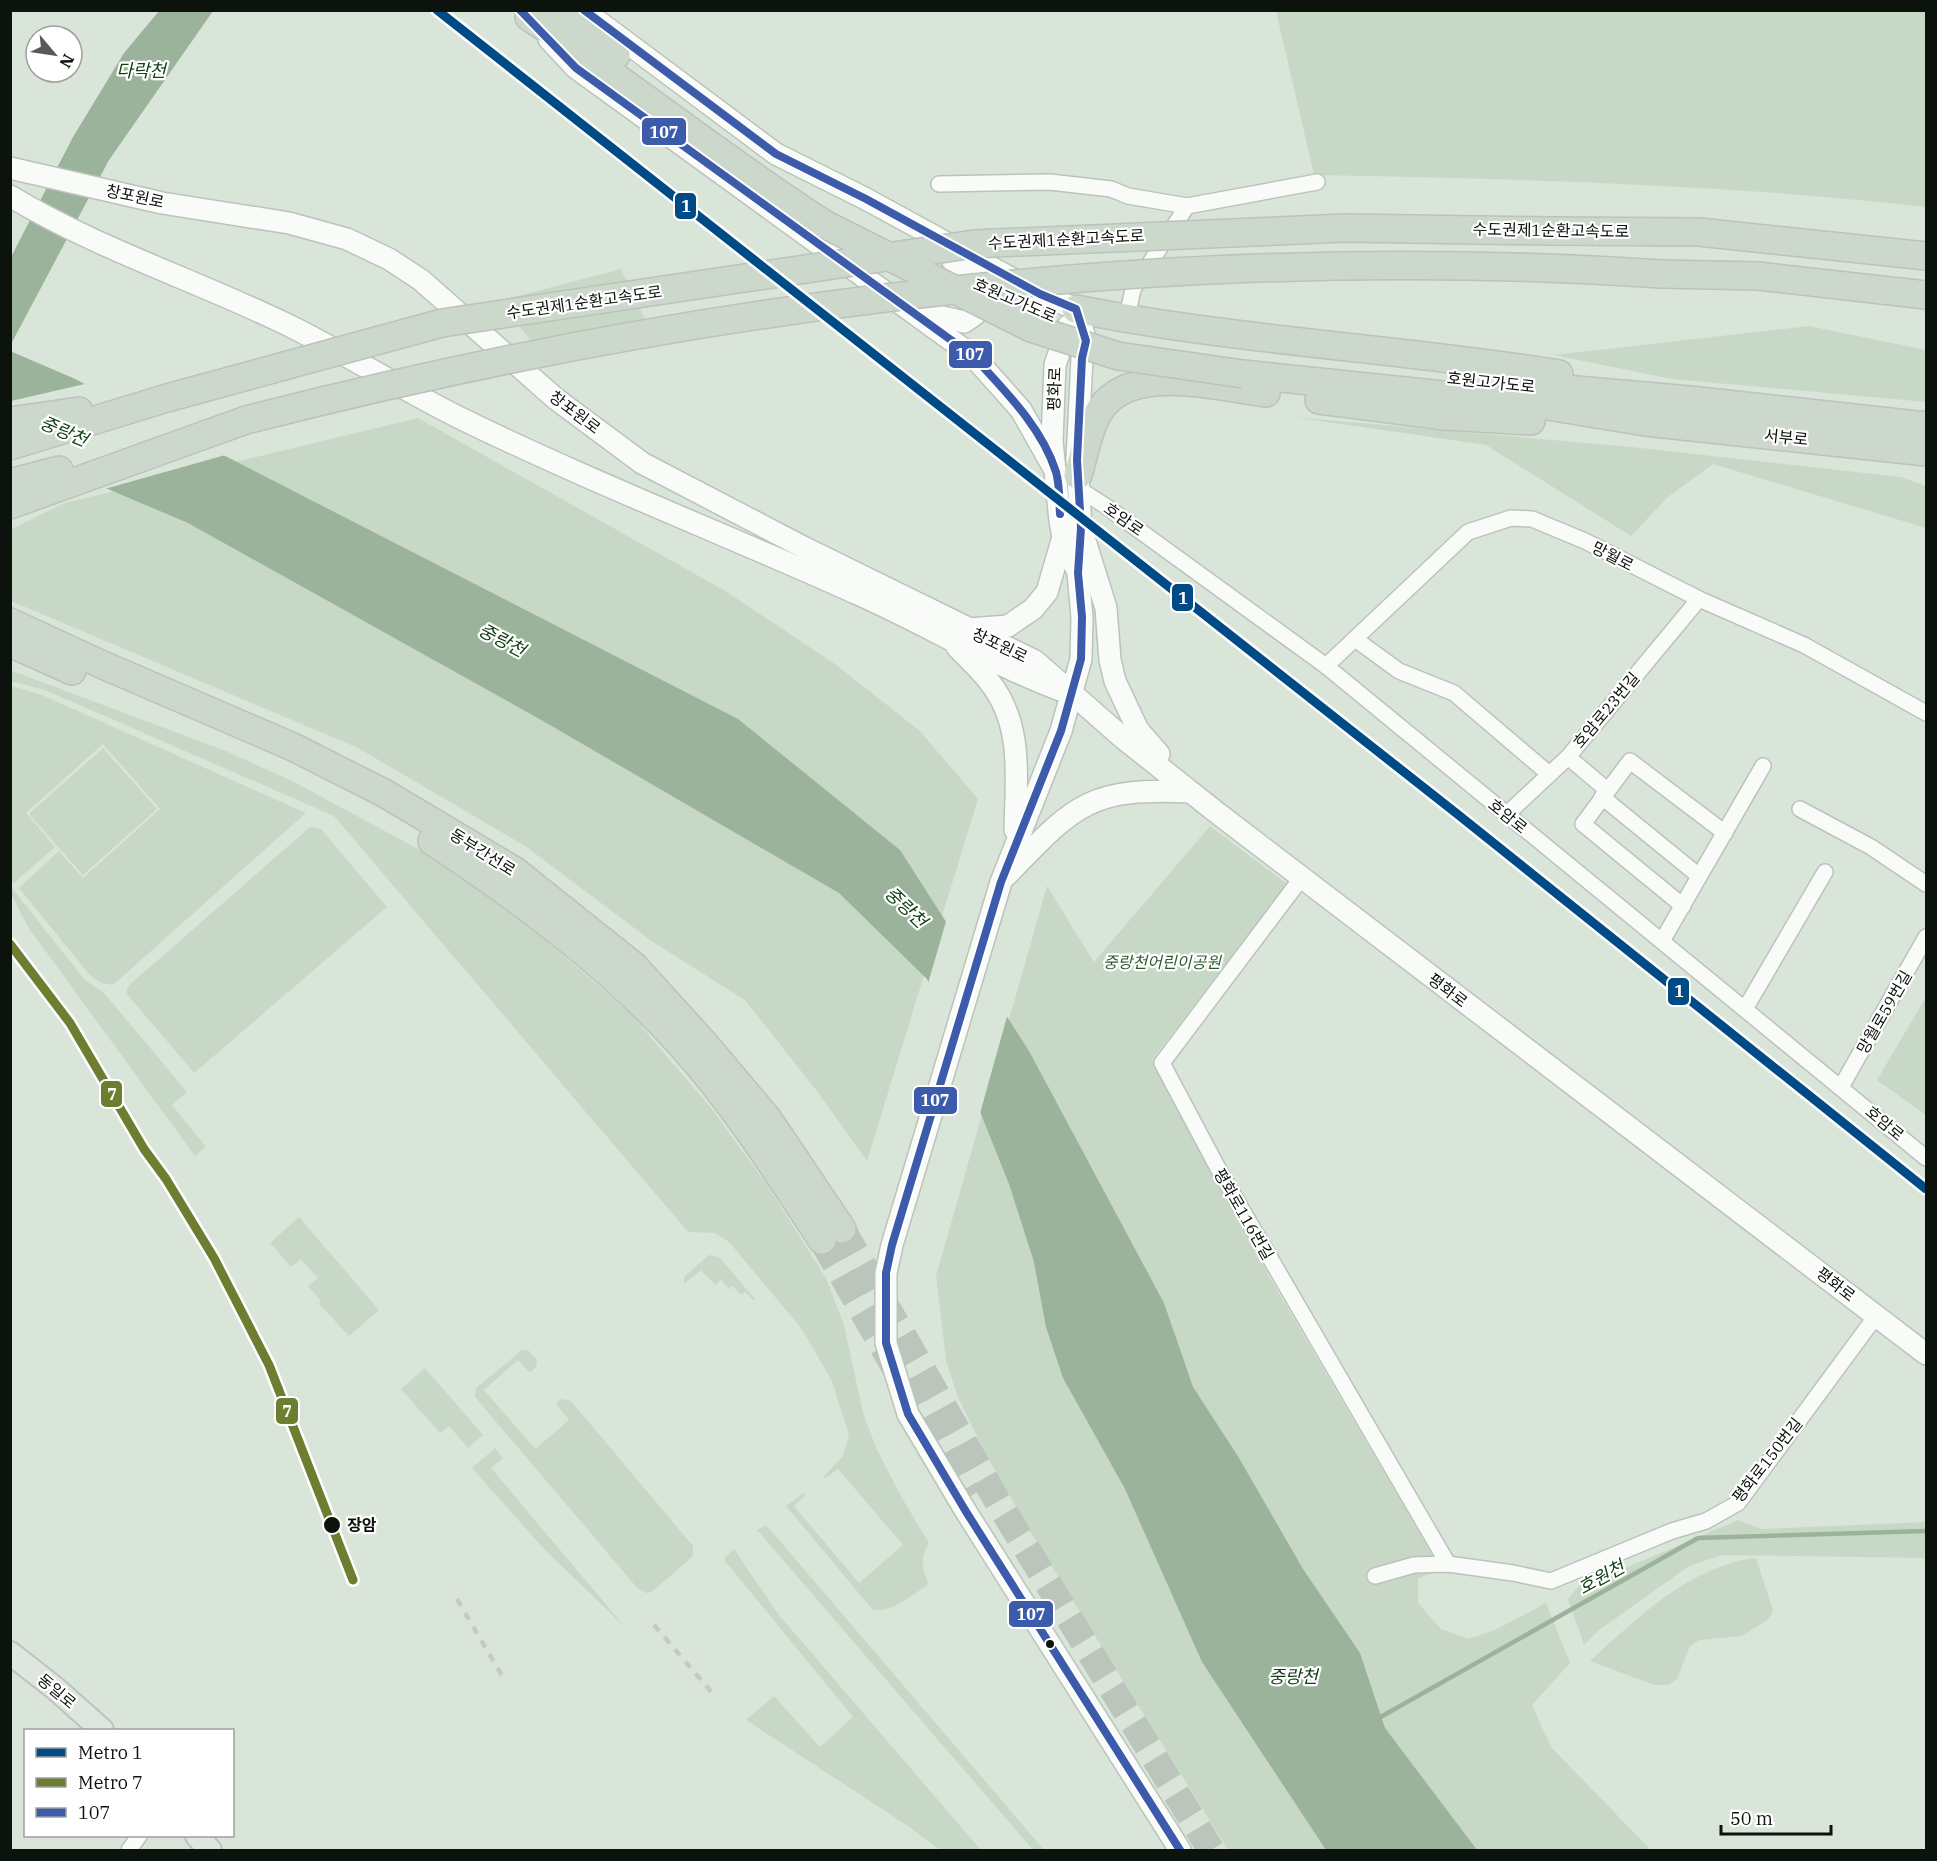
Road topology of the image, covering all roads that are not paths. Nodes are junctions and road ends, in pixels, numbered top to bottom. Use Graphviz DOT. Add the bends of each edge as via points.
graph roads {
  1 [pos="560,10"];
  2 [pos="584,10"];
  3 [pos="524,14"];
  4 [pos="15,170"];
  5 [pos="1317,182"];
  6 [pos="939,184"];
  7 [pos="12,197"];
  8 [pos="1187,206"];
  9 [pos="830,218"];
  10 [pos="938,238"];
  11 [pos="1926,256"];
  12 [pos="1926,295"];
  13 [pos="906,308"];
  14 [pos="1076,309"];
  15 [pos="1127,317"];
  16 [pos="1178,326"];
  17 [pos="1244,366"];
  18 [pos="1163,380"];
  19 [pos="167,398"];
  20 [pos="1690,400"];
  21 [pos="246,420"];
  22 [pos="10,421"];
  23 [pos="1645,422"];
  24 [pos="1926,426"];
  25 [pos="1053,441"];
  26 [pos="10,446"];
  27 [pos="1078,447"];
  28 [pos="1926,452"];
  29 [pos="1071,479"];
  30 [pos="10,483"];
  31 [pos="10,505"];
  32 [pos="1072,533"];
  33 [pos="1699,599"];
  34 [pos="10,621"];
  35 [pos="967,629"];
  36 [pos="944,633"];
  37 [pos="1355,639"];
  38 [pos="10,643"];
  39 [pos="1326,666"];
  40 [pos="1072,694"];
  41 [pos="1926,713"];
  42 [pos="1568,757"];
  43 [pos="1763,766"];
  44 [pos="1549,774"];
  45 [pos="1190,792"];
  46 [pos="1604,794"];
  47 [pos="1800,809"];
  48 [pos="1506,815"];
  49 [pos="1725,833"];
  50 [pos="1013,847"];
  51 [pos="1825,872"];
  52 [pos="1303,876"];
  53 [pos="1699,876"];
  54 [pos="1001,882"];
  55 [pos="1926,884"];
  56 [pos="1683,906"];
  57 [pos="1926,937"];
  58 [pos="1662,941"];
  59 [pos="1745,1009"];
  60 [pos="1841,1087"];
  61 [pos="1926,1158"];
  62 [pos="1876,1316"];
  63 [pos="1926,1354"];
  64 [pos="1448,1564"];
  65 [pos="1375,1576"];
  66 [pos="10,1653"];
  67 [pos="100,1729"];
  68 [pos="138,1837"];
  69 [pos="198,1837"];
  70 [pos="129,1851"];
  71 [pos="210,1851"];
  72 [pos="1180,1851"];
  1 -- 9 [label="highway, 호원고가도로"];
  2 -- 10 [label="main road" via="776,154"];
  3 -- 9 [label="highway, 호원고가도로" via="758,182"];
  3 -- 13 [label="main road, 평화로" via="576,69"];
  4 -- 35 [label="main road, 창포원로" via="289,223 346,239 389,259 421,280 556,399 642,463"];
  5 -- 8 [label="street"];
  6 -- 8 [label="street" via="1050,182 1111,189 1128,196"];
  7 -- 36 [label="main road, 창포원로" via="109,247 295,328 458,417"];
  8 -- 15 [label="street" via="1133,289"];
  9 -- 17 [label="highway, 호원고가도로, bridge" via="1055,317 1125,339"];
  10 -- 13 [label="main road" via="953,261 987,286 984,304 964,322"];
  10 -- 14 [label="main road" via="1040,294"];
  11 -- 19 [label="highway, 수도권제1순환고속도로, bridge" via="1699,232 1346,228 974,244 442,322"];
  12 -- 21 [label="highway, bridge" via="1758,276 1504,266 1165,273 1026,283 776,312 596,341 445,371"];
  13 -- 29 [label="main road, 평화로" via="973,356 1021,410"];
  14 -- 15 [label="highway"];
  14 -- 25 [label="main road, 평화로" via="1056,354"];
  14 -- 27 [label="main road, 평화로" via="1086,341"];
  15 -- 16 [label="highway"];
  16 -- 18 [label="highway" via="1164,331 1158,340 1156,369"];
  16 -- 20 [label="highway" via="1468,360 1605,381"];
  17 -- 20 [label="highway, 호원고가도로"];
  17 -- 23 [label="highway, 호원고가도로"];
  18 -- 23 [label="highway" via="1445,416 1551,423"];
  18 -- 29 [label="highway" via="1136,384 1105,404 1095,417"];
  19 -- 22 [label="highway"];
  19 -- 26 [label="highway, 수도권제1순환고속도로"];
  20 -- 24 [label="highway, 서부로"];
  21 -- 30 [label="highway"];
  21 -- 31 [label="highway"];
  23 -- 28 [label="highway, 서부로"];
  25 -- 27 [label="main road" via="1056,429 1070,422"];
  25 -- 29 [label="main road, 평화로"];
  27 -- 29 [label="main road, 평화로"];
  29 -- 32 [label="main road, 평화로"];
  29 -- 39 [label="street, 호암로"];
  32 -- 35 [label="main road" via="1047,592 1033,609 1008,626"];
  32 -- 40 [label="main road, 평화로" via="1082,617 1081,659"];
  32 -- 45 [label="main road" via="1106,608 1115,681 1138,730"];
  33 -- 37 [label="street, 망월로" via="1550,525 1510,518 1468,532"];
  33 -- 41 [label="street, 망월로" via="1804,645"];
  33 -- 42 [label="street, 호암로23번길"];
  34 -- 38 [label="highway, 동부간선로" via="293,747 384,793 515,871 634,966 703,1042 768,1119 832,1235 680,1044 600,966 511,893 431,839 290,766"];
  35 -- 40 [label="main road, 창포원로" via="1035,661"];
  36 -- 40 [label="main road, 창포원로" via="1031,679"];
  36 -- 50 [label="main road" via="989,681 1010,717 1016,746"];
  37 -- 39 [label="street, 망월로"];
  37 -- 44 [label="street" via="1399,671 1454,693"];
  39 -- 48 [label="street, 호암로"];
  40 -- 45 [label="main road, 평화로"];
  40 -- 50 [label="main road"];
  42 -- 44 [label="street, 호암로23번길"];
  42 -- 46 [label="street"];
  43 -- 49 [label="street"];
  44 -- 48 [label="street, 호암로23번길"];
  45 -- 52 [label="main road, 평화로"];
  45 -- 54 [label="main road" via="1134,790 1103,796 1075,810 1054,827"];
  46 -- 49 [label="street" via="1630,761"];
  46 -- 53 [label="street"];
  46 -- 56 [label="street" via="1583,824"];
  47 -- 55 [label="street" via="1871,847"];
  48 -- 58 [label="street, 호암로"];
  49 -- 53 [label="street"];
  50 -- 54 [label="main road"];
  51 -- 59 [label="street"];
  52 -- 62 [label="main road, 평화로"];
  52 -- 64 [label="street, 평화로116번길" via="1162,1063 1220,1172"];
  53 -- 56 [label="street"];
  54 -- 72 [label="main road" via="892,1245 886,1273 886,1343 908,1413"];
  56 -- 58 [label="street"];
  57 -- 60 [label="street, 망월로59번길"];
  58 -- 59 [label="street, 호암로"];
  59 -- 60 [label="street, 호암로"];
  60 -- 61 [label="street, 호암로"];
  62 -- 63 [label="main road, 평화로"];
  62 -- 64 [label="street, 평화로150번길" via="1738,1503 1706,1521 1551,1581"];
  64 -- 65 [label="street" via="1414,1564"];
  66 -- 67 [label="main road, 동일로"];
  68 -- 70 [label="street"];
  69 -- 71 [label="main road"];
}
